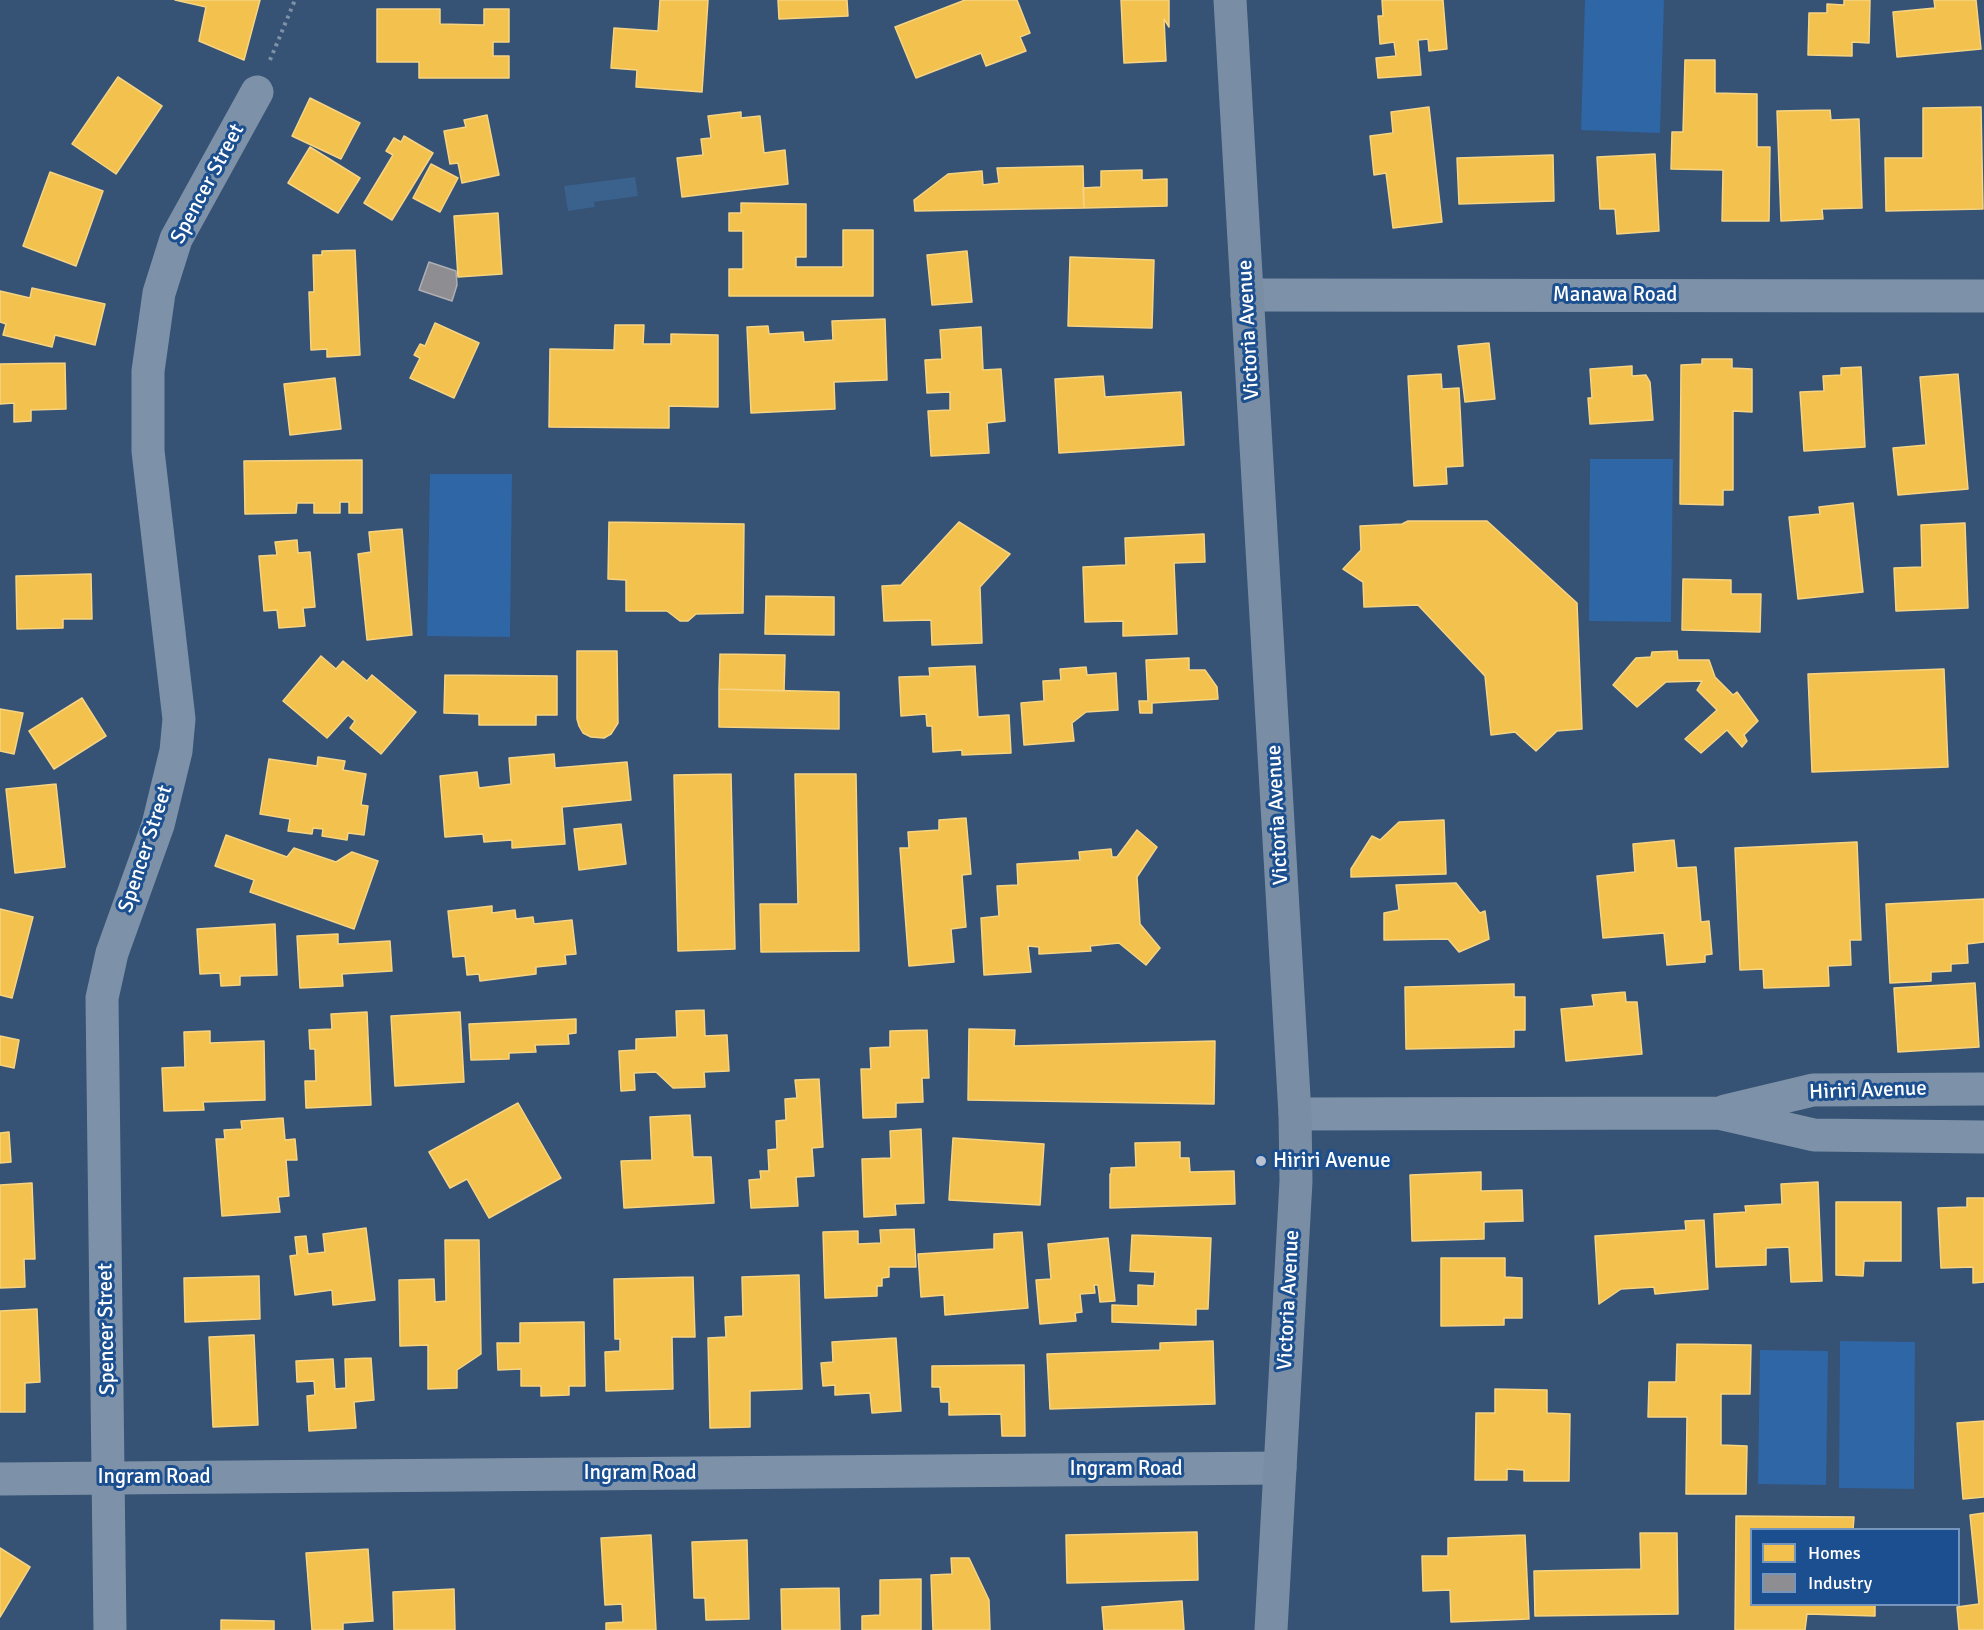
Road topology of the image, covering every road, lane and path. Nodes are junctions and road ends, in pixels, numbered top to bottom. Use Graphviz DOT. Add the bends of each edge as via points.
graph roads {
  1 [pos="295,0"];
  2 [pos="1230,0"];
  3 [pos="256,92"];
  4 [pos="1247,295"];
  5 [pos="1984,296"];
  6 [pos="1984,1089"];
  7 [pos="1718,1113"];
  8 [pos="1295,1114"];
  9 [pos="1984,1137"];
  10 [pos="1280,1468"];
  11 [pos="109,1478"];
  12 [pos="0,1479"];
  13 [pos="110,1630"];
  14 [pos="1271,1630"];
  1 -- 3 [label="path"];
  2 -- 4 [label="main road, Victoria Avenue"];
  3 -- 11 [label="street, Spencer Street" via="176,239 159,292 148,371 148,451 179,719 176,751 158,825 112,953 102,998"];
  4 -- 5 [label="street, Manawa Road"];
  4 -- 8 [label="main road, Victoria Avenue"];
  6 -- 7 [label="street, Hiriri Avenue" via="1813,1090"];
  7 -- 8 [label="street, Hiriri Avenue"];
  7 -- 9 [label="street, Hiriri Avenue" via="1814,1135"];
  8 -- 10 [label="main road, Victoria Avenue" via="1296,1181"];
  10 -- 11 [label="street, Ingram Road"];
  10 -- 14 [label="main road, Victoria Avenue"];
  11 -- 12 [label="street, Ingram Road"];
  11 -- 13 [label="street, Spencer Street"];
}
